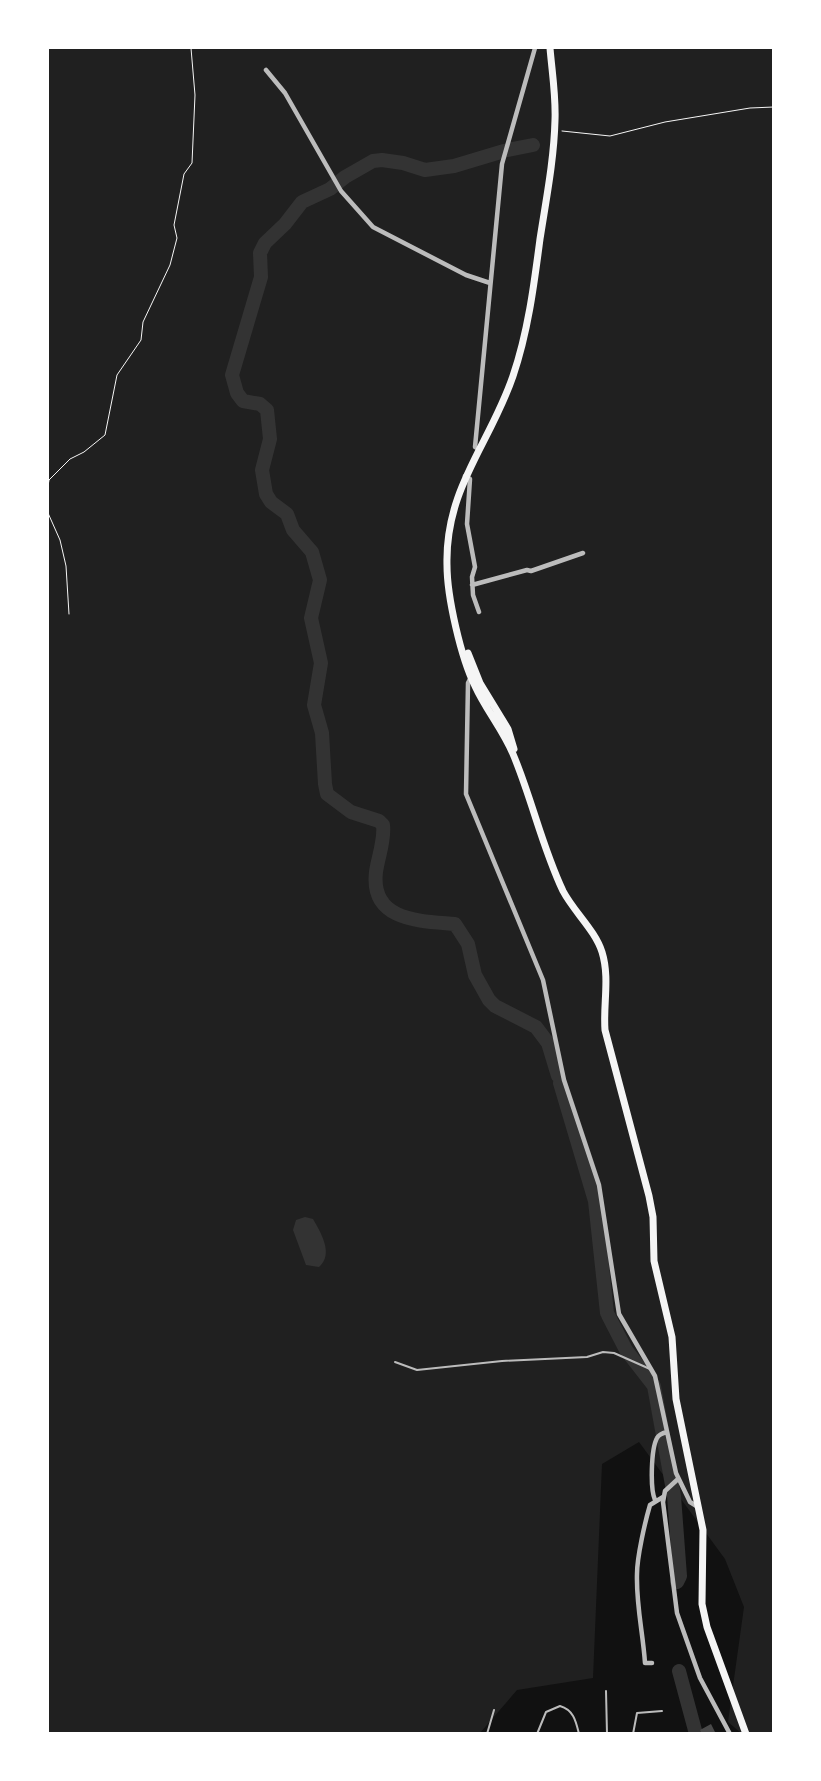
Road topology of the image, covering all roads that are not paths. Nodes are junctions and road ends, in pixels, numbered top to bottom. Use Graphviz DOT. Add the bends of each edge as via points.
graph roads {
  1 [pos="535,48"];
  2 [pos="550,48"];
  3 [pos="266,70"];
  4 [pos="490,283"];
  5 [pos="479,449"];
  6 [pos="465,476"];
  7 [pos="583,553"];
  8 [pos="472,585"];
  9 [pos="479,612"];
  10 [pos="474,676"];
  11 [pos="395,1362"];
  12 [pos="652,1370"];
  13 [pos="664,1433"];
  14 [pos="674,1482"];
  15 [pos="663,1497"];
  16 [pos="655,1500"];
  17 [pos="699,1508"];
  18 [pos="652,1663"];
  19 [pos="606,1690"];
  20 [pos="494,1710"];
  21 [pos="662,1711"];
  22 [pos="739,1718"];
  23 [pos="487,1734"];
  24 [pos="537,1734"];
  25 [pos="579,1734"];
  26 [pos="608,1734"];
  27 [pos="632,1734"];
  28 [pos="730,1734"];
  29 [pos="746,1734"];
  30 [pos="751,1734"];
  1 -- 4 [label="street" via="502,164"];
  2 -- 5 [label="main road" via="554,132 534,284 523,344 512,379"];
  3 -- 4 [label="street" via="285,92 341,191 373,227 466,275"];
  4 -- 5 [label="street" via="475,447"];
  5 -- 6 [label="main road"];
  6 -- 8 [label="street" via="470,480 467,524 475,567"];
  6 -- 10 [label="main road" via="453,509 448,539 448,582 458,628"];
  7 -- 8 [label="street" via="531,571"];
  8 -- 9 [label="street"];
  10 -- 12 [label="street" via="468,683 466,794 543,980 564,1080 599,1186 619,1314"];
  10 -- 17 [label="main road" via="520,773 546,853 564,893 601,950 606,982 605,1030 649,1196 654,1260 672,1337 676,1399"];
  11 -- 12 [label="lane" via="417,1370 603,1352 614,1353"];
  12 -- 13 [label="street"];
  13 -- 14 [label="street"];
  13 -- 16 [label="street" via="656,1440 652,1480"];
  14 -- 15 [label="street"];
  14 -- 17 [label="street"];
  15 -- 16 [label="street"];
  15 -- 28 [label="street" via="677,1613 700,1678"];
  16 -- 18 [label="street" via="649,1507 637,1574 639,1628 644,1640 645,1663"];
  17 -- 22 [label="main road" via="704,1542 702,1604"];
  19 -- 26 [label="lane"];
  20 -- 23 [label="lane"];
  21 -- 27 [label="lane" via="638,1712"];
  22 -- 29 [label="main road"];
  22 -- 30 [label="main road"];
  24 -- 25 [label="lane" via="546,1712 560,1706 573,1715"];
}
